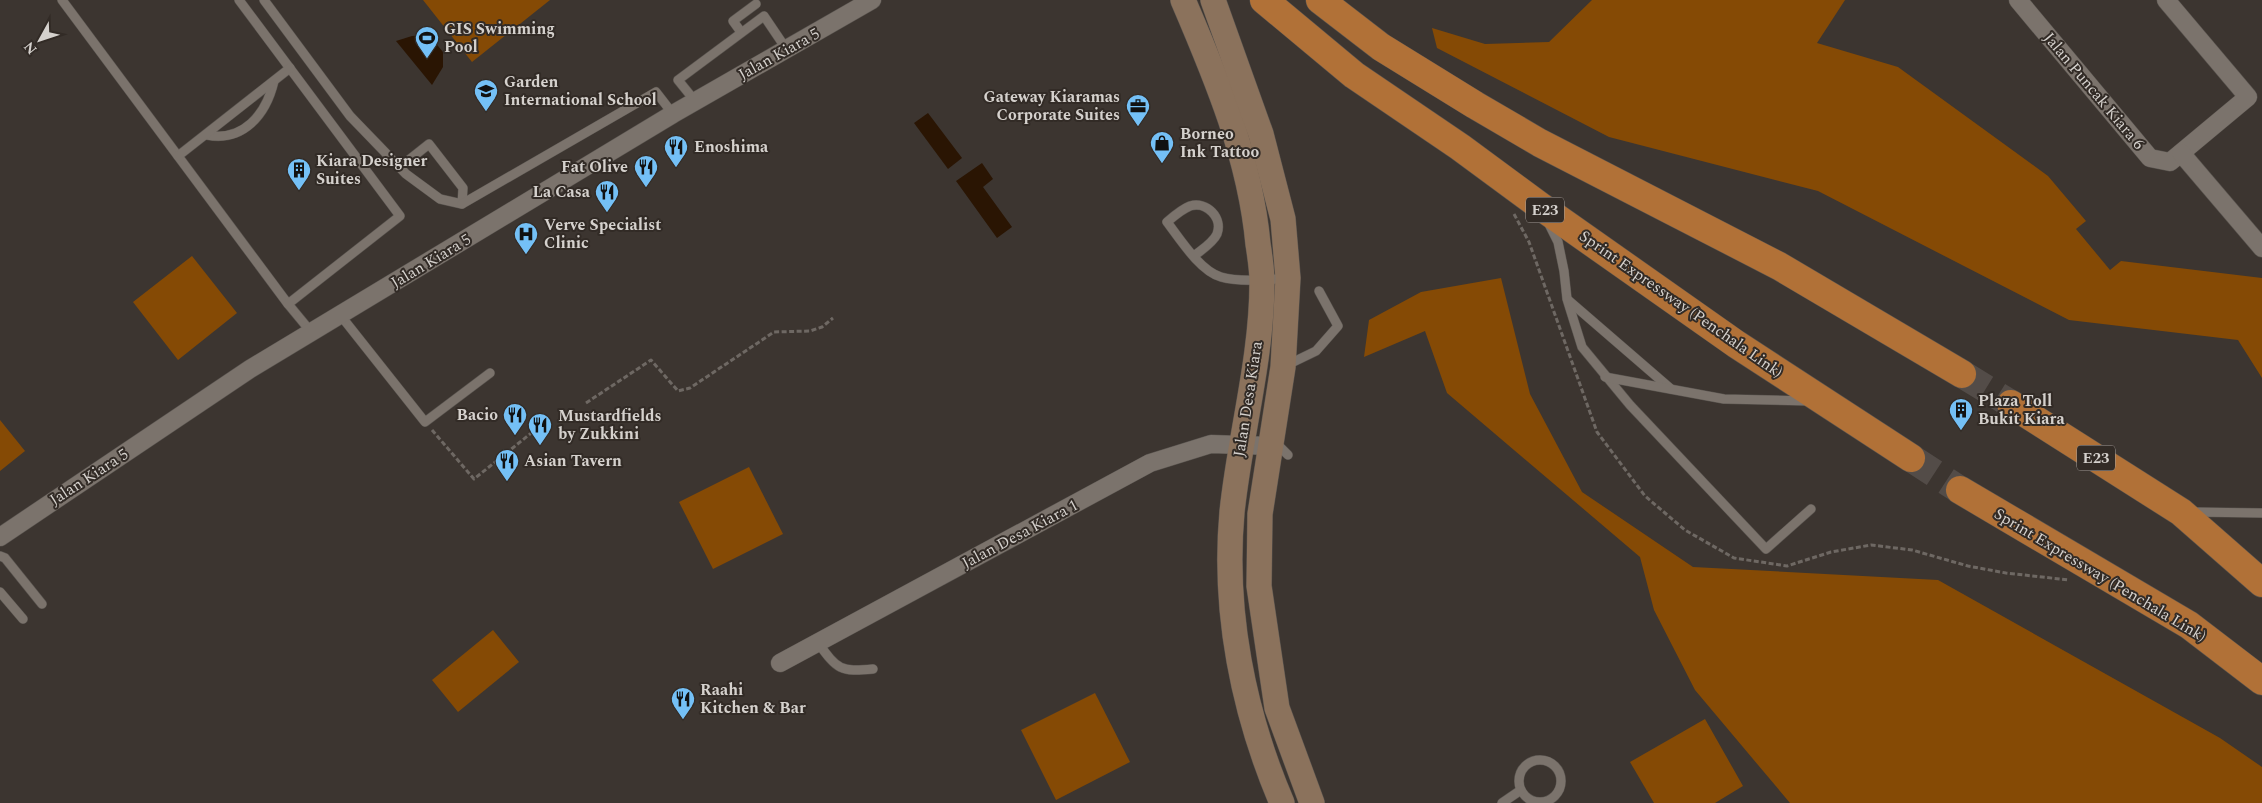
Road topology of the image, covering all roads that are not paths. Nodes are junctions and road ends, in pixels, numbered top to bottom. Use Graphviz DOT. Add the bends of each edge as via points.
graph roads {
  1 [pos="62,0"];
  2 [pos="239,0"];
  3 [pos="264,0"];
  4 [pos="872,0"];
  5 [pos="1183,0"];
  6 [pos="1213,0"];
  7 [pos="1264,0"];
  8 [pos="1320,0"];
  9 [pos="2018,0"];
  10 [pos="2166,0"];
  11 [pos="756,4"];
  12 [pos="741,32"];
  13 [pos="786,50"];
  14 [pos="290,68"];
  15 [pos="274,81"];
  16 [pos="695,101"];
  17 [pos="673,114"];
  18 [pos="206,135"];
  19 [pos="2181,153"];
  20 [pos="178,156"];
  21 [pos="400,168"];
  22 [pos="462,204"];
  23 [pos="1540,206"];
  24 [pos="2262,248"];
  25 [pos="1194,256"];
  26 [pos="1288,278"];
  27 [pos="1262,280"];
  28 [pos="1319,291"];
  29 [pos="1567,299"];
  30 [pos="288,304"];
  31 [pos="341,316"];
  32 [pos="312,333"];
  33 [pos="1283,367"];
  34 [pos="490,373"];
  35 [pos="1962,374"];
  36 [pos="1605,377"];
  37 [pos="1674,391"];
  38 [pos="1824,402"];
  39 [pos="2011,404"];
  40 [pos="1241,444"];
  41 [pos="1280,450"];
  42 [pos="1911,458"];
  43 [pos="1960,490"];
  44 [pos="1811,509"];
  45 [pos="2181,512"];
  46 [pos="2262,512"];
  47 [pos="0,537"];
  48 [pos="0,556"];
  49 [pos="2262,583"];
  50 [pos="0,592"];
  51 [pos="42,604"];
  52 [pos="23,620"];
  53 [pos="818,643"];
  54 [pos="780,663"];
  55 [pos="873,669"];
  56 [pos="2262,681"];
  57 [pos="1521,790"];
  58 [pos="1555,800"];
  59 [pos="1282,803"];
  60 [pos="1312,803"];
  61 [pos="1502,803"];
  62 [pos="1538,803"];
  1 -- 20 [label="lane"];
  2 -- 14 [label="lane"];
  3 -- 21 [label="lane" via="350,116"];
  4 -- 13 [label="street, Jalan Kiara 5"];
  5 -- 27 [label="main road, Jalan Desa Kiara" via="1242,152 1256,221"];
  6 -- 26 [label="main road, Jalan Desa Kiara" via="1261,134 1283,219"];
  7 -- 23 [label="highway, Sprint Expressway (Penchala Link) / E23" via="1354,75"];
  8 -- 35 [label="highway" via="1381,47 1540,143 1780,266"];
  9 -- 19 [label="street, Jalan Puncak Kiara 6" via="2150,158 2170,162"];
  10 -- 19 [label="street, Jalan Puncak Kiara 6" via="2248,97"];
  11 -- 12 [label="lane" via="733,21"];
  12 -- 13 [label="lane" via="764,16"];
  12 -- 16 [label="lane" via="678,80"];
  13 -- 16 [label="street, Jalan Kiara 5"];
  14 -- 15 [label="lane"];
  14 -- 30 [label="lane" via="400,216"];
  15 -- 18 [label="lane"];
  15 -- 18 [label="lane" via="270,98 248,126 234,135"];
  16 -- 17 [label="street, Jalan Kiara 5"];
  17 -- 22 [label="lane" via="656,92"];
  17 -- 31 [label="street, Jalan Kiara 5"];
  18 -- 20 [label="lane"];
  19 -- 24 [label="street"];
  20 -- 30 [label="lane"];
  21 -- 22 [label="lane" via="440,199"];
  21 -- 22 [label="lane" via="429,144 463,188"];
  23 -- 29 [label="lane" via="1558,242"];
  23 -- 38 [label="highway, Sprint Expressway (Penchala Link) / E23"];
  25 -- 25 [label="lane" via="1167,222 1195,205 1209,209 1218,227 1213,240"];
  25 -- 27 [label="lane" via="1221,277"];
  26 -- 27 [label="lane"];
  26 -- 33 [label="main road, Jalan Desa Kiara"];
  27 -- 40 [label="main road, Jalan Desa Kiara" via="1258,340"];
  28 -- 33 [label="lane" via="1338,326 1316,351"];
  29 -- 36 [label="lane" via="1582,347"];
  29 -- 37 [label="lane"];
  30 -- 32 [label="lane"];
  31 -- 32 [label="street, Jalan Kiara 5"];
  31 -- 34 [label="lane" via="425,422"];
  32 -- 47 [label="street, Jalan Kiara 5" via="250,369"];
  33 -- 41 [label="main road, Jalan Desa Kiara"];
  36 -- 37 [label="lane"];
  36 -- 44 [label="lane" via="1766,549"];
  37 -- 38 [label="lane" via="1724,399"];
  38 -- 42 [label="highway, Sprint Expressway (Penchala Link) / E23"];
  39 -- 45 [label="highway, E23"];
  40 -- 41 [label="street, Jalan Desa Kiara 1"];
  40 -- 53 [label="street, Jalan Desa Kiara 1" via="1211,444 1150,463"];
  40 -- 59 [label="main road, Jalan Desa Kiara" via="1232,513 1229,585 1243,685 1265,763"];
  41 -- 60 [label="main road, Jalan Desa Kiara" via="1260,514 1259,586 1277,708"];
  43 -- 56 [label="highway, Sprint Expressway (Penchala Link)" via="2189,625"];
  45 -- 46 [label="lane"];
  45 -- 49 [label="highway, E23"];
  48 -- 51 [label="lane"];
  50 -- 52 [label="lane"];
  53 -- 54 [label="street, Jalan Desa Kiara 1"];
  53 -- 55 [label="lane" via="833,662 847,671"];
  57 -- 58 [label="lane" via="1519,777 1526,765 1538,759 1545,760 1561,774 1561,788"];
  57 -- 61 [label="lane"];
  57 -- 62 [label="lane"];
  58 -- 62 [label="lane"];
}
